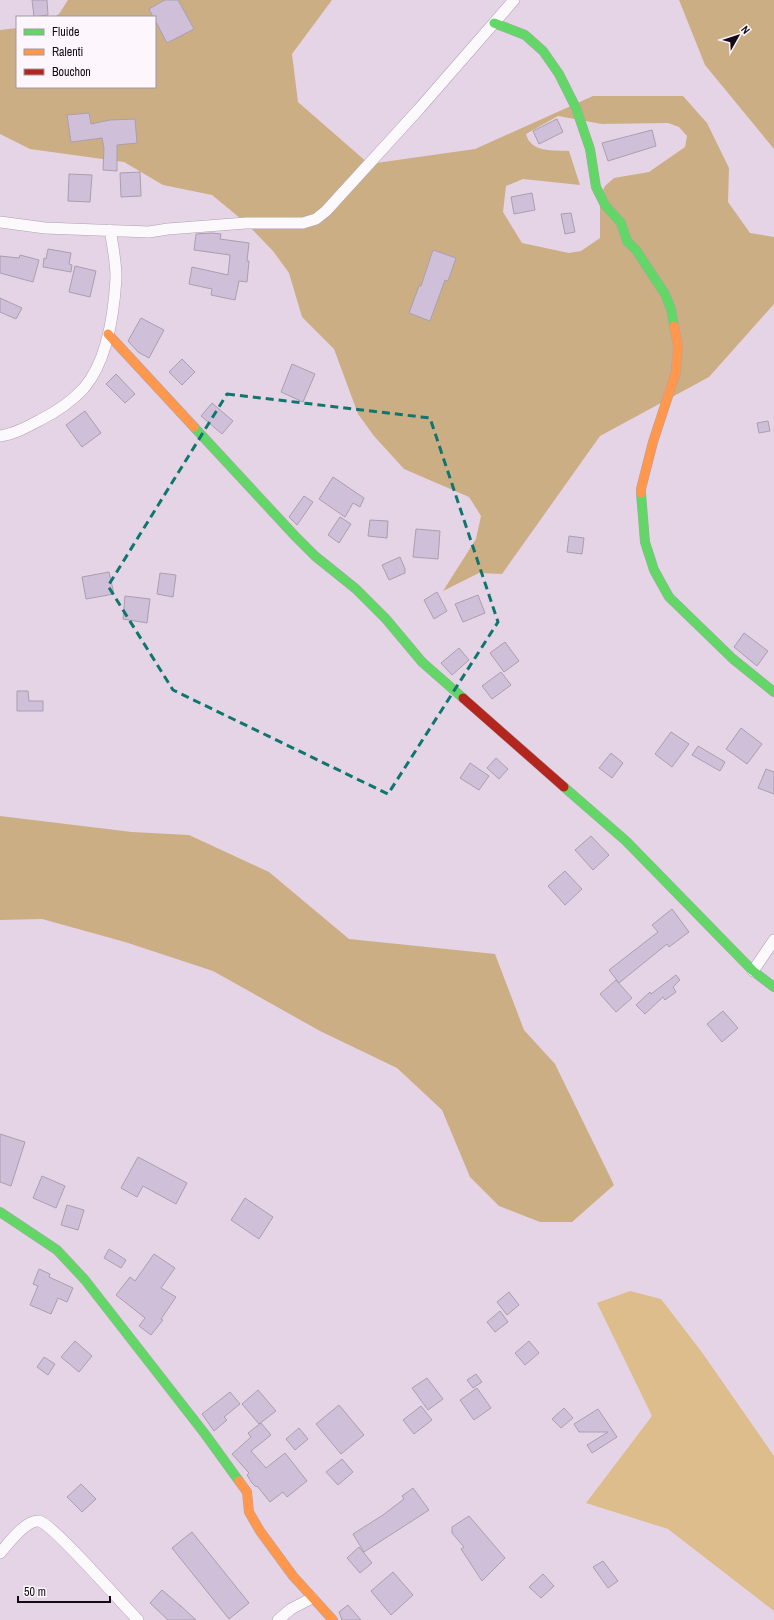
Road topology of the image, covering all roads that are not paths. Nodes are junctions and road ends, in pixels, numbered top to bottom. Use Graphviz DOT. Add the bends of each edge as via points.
graph roads {
  1 [pos="514,0"];
  2 [pos="494,23"];
  3 [pos="0,222"];
  4 [pos="110,230"];
  5 [pos="108,334"];
  6 [pos="0,436"];
  7 [pos="774,692"];
  8 [pos="774,940"];
  9 [pos="753,970"];
  10 [pos="774,987"];
  11 [pos="0,1212"];
  12 [pos="0,1553"];
  13 [pos="312,1598"];
  14 [pos="138,1620"];
  15 [pos="278,1620"];
  16 [pos="333,1620"];
  1 -- 2 [label="street"];
  2 -- 4 [label="street" via="395,137 316,219 303,223 246,223 149,232"];
  2 -- 7 [label="street" via="525,35 543,51 559,74 576,108 590,150 596,187 605,205 621,223 627,241 645,263 672,309 678,346 676,372 641,489 645,542 654,570 668,597 733,659"];
  3 -- 4 [label="street" via="45,228"];
  4 -- 5 [label="street" via="116,278"];
  5 -- 6 [label="street" via="94,374 84,388 56,412 23,429"];
  5 -- 9 [label="street" via="306,548 346,579 376,608 422,662 450,688 626,841"];
  8 -- 9 [label="street"];
  9 -- 10 [label="street"];
  11 -- 13 [label="street" via="57,1250 85,1280 247,1492 248,1512 293,1576"];
  12 -- 14 [label="street" via="22,1528 38,1521 46,1524"];
  13 -- 15 [label="street" via="290,1609"];
  13 -- 16 [label="street"];
}
